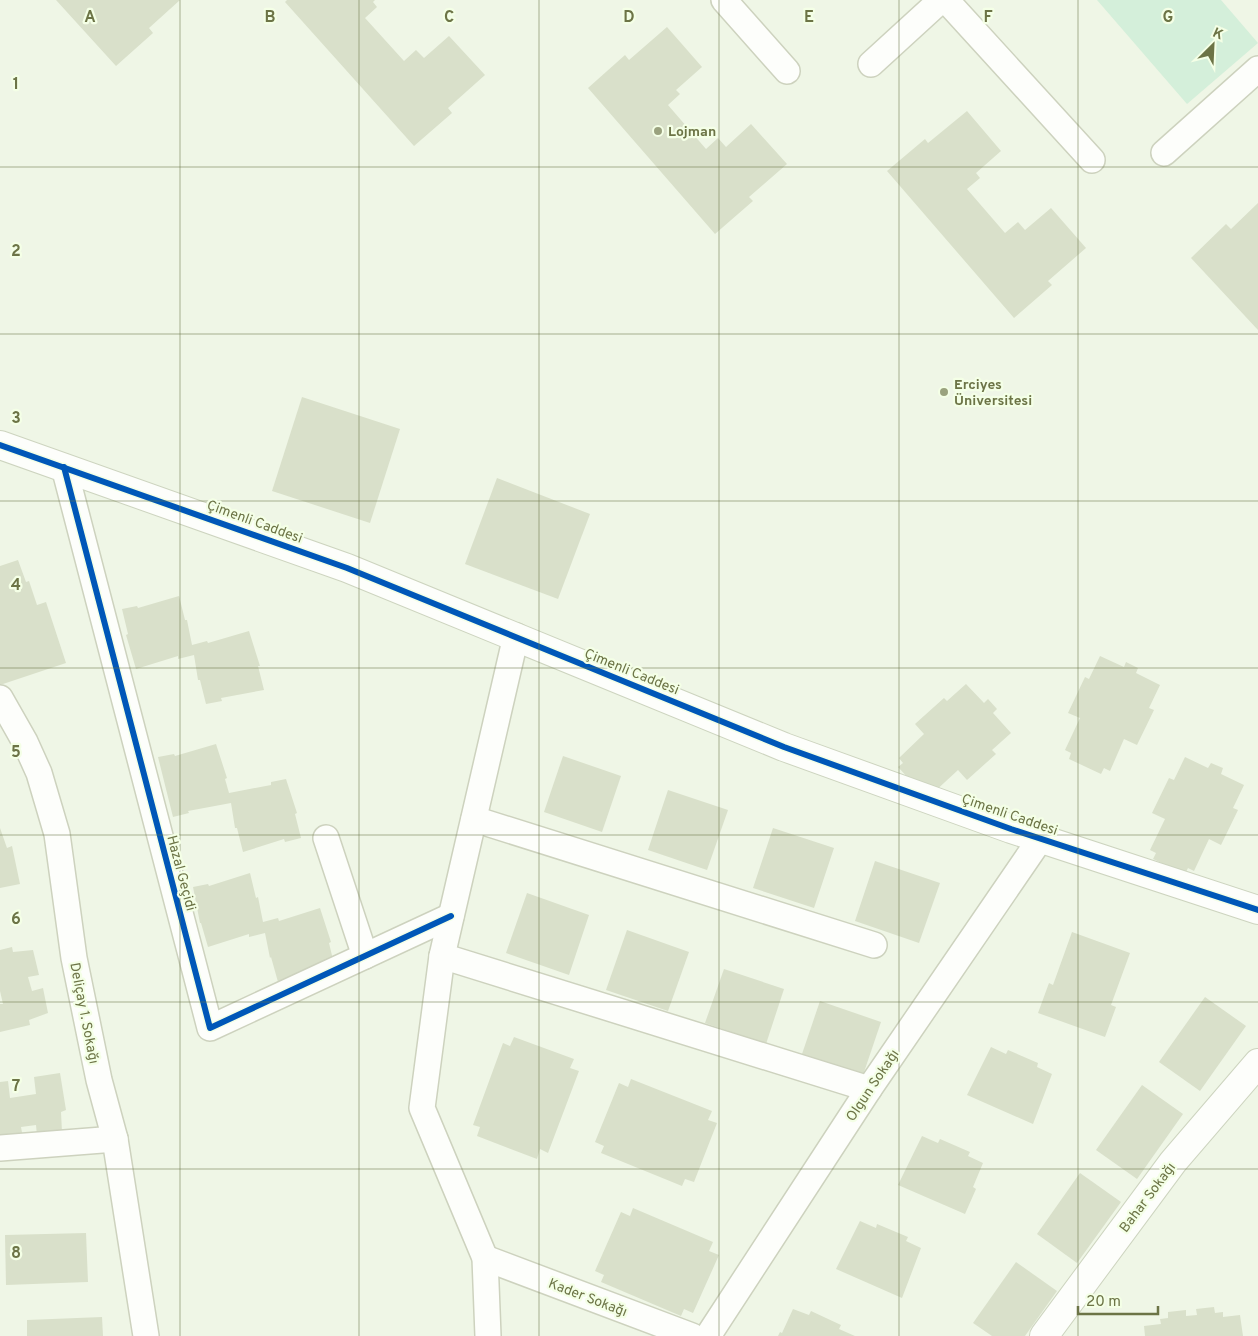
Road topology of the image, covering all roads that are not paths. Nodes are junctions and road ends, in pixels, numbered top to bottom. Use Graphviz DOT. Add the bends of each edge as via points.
graph roads {
  1 [pos="724,0"];
  2 [pos="941,0"];
  3 [pos="946,0"];
  4 [pos="871,64"];
  5 [pos="787,71"];
  6 [pos="1254,80"];
  7 [pos="1164,154"];
  8 [pos="1092,160"];
  9 [pos="0,445"];
  10 [pos="64,467"];
  11 [pos="516,636"];
  12 [pos="0,698"];
  13 [pos="474,819"];
  14 [pos="326,838"];
  15 [pos="1041,838"];
  16 [pos="1258,910"];
  17 [pos="451,916"];
  18 [pos="874,945"];
  19 [pos="365,956"];
  20 [pos="442,956"];
  21 [pos="1258,1063"];
  22 [pos="869,1089"];
  23 [pos="115,1139"];
  24 [pos="0,1148"];
  25 [pos="485,1258"];
  26 [pos="146,1336"];
  27 [pos="488,1336"];
  28 [pos="692,1336"];
  29 [pos="708,1336"];
  30 [pos="1044,1336"];
  1 -- 5 [label="street"];
  2 -- 4 [label="street"];
  3 -- 8 [label="street"];
  6 -- 7 [label="street"];
  9 -- 10 [label="street, Çimenli Caddesi"];
  10 -- 11 [label="street, Çimenli Caddesi" via="338,565"];
  10 -- 19 [label="street, Hazal Geçidi" via="210,1028"];
  11 -- 13 [label="street"];
  11 -- 15 [label="street, Çimenli Caddesi" via="784,747"];
  12 -- 23 [label="street, Deliçay 1. Sokağı" via="25,742 50,803 63,865 85,1019"];
  13 -- 17 [label="street"];
  13 -- 18 [label="street"];
  14 -- 19 [label="street"];
  15 -- 16 [label="street, Çimenli Caddesi"];
  15 -- 22 [label="street, Olgun Sokağı"];
  17 -- 19 [label="street, Hazal Geçidi"];
  17 -- 20 [label="street"];
  20 -- 22 [label="street"];
  20 -- 25 [label="street" via="422,1108"];
  21 -- 30 [label="street, Bahar Sokağı" via="1173,1162"];
  22 -- 29 [label="street, Olgun Sokağı"];
  23 -- 24 [label="street"];
  23 -- 26 [label="street, Deliçay 1. Sokağı"];
  25 -- 27 [label="street"];
  25 -- 28 [label="street, Kader Sokağı"];
}
